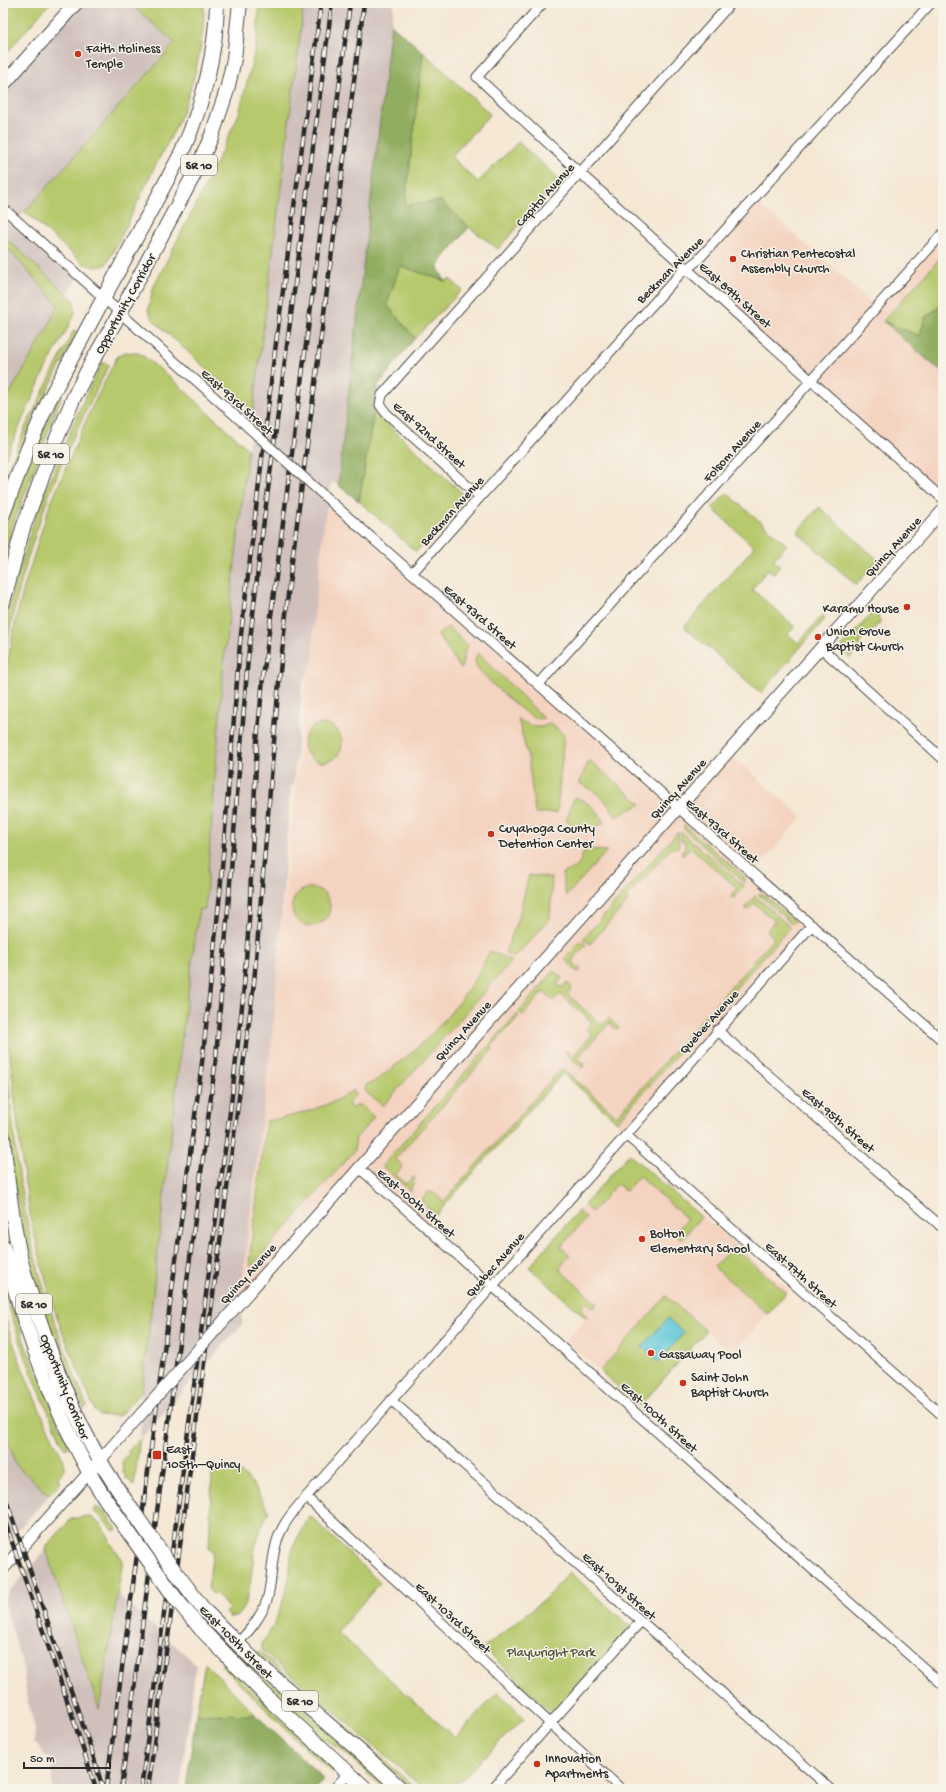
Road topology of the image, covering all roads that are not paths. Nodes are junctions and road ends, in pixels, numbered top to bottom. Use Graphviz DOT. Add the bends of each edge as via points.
graph roads {
  1 [pos="76,3"];
  2 [pos="217,3"];
  3 [pos="240,3"];
  4 [pos="543,3"];
  5 [pos="731,3"];
  6 [pos="930,3"];
  7 [pos="3,85"];
  8 [pos="580,173"];
  9 [pos="3,208"];
  10 [pos="943,233"];
  11 [pos="688,268"];
  12 [pos="104,299"];
  13 [pos="120,314"];
  14 [pos="812,379"];
  15 [pos="380,405"];
  16 [pos="480,497"];
  17 [pos="943,499"];
  18 [pos="943,510"];
  19 [pos="3,514"];
  20 [pos="412,573"];
  21 [pos="3,602"];
  22 [pos="820,647"];
  23 [pos="539,684"];
  24 [pos="943,759"];
  25 [pos="678,808"];
  26 [pos="812,925"];
  27 [pos="717,1030"];
  28 [pos="943,1041"];
  29 [pos="626,1135"];
  30 [pos="3,1137"];
  31 [pos="359,1168"];
  32 [pos="943,1228"];
  33 [pos="3,1246"];
  34 [pos="492,1286"];
  35 [pos="391,1400"];
  36 [pos="943,1416"];
  37 [pos="99,1461"];
  38 [pos="89,1472"];
  39 [pos="306,1497"];
  40 [pos="130,1507"];
  41 [pos="127,1530"];
  42 [pos="3,1569"];
  43 [pos="642,1621"];
  44 [pos="238,1643"];
  45 [pos="943,1685"];
  46 [pos="550,1724"];
  47 [pos="348,1773"];
  48 [pos="334,1789"];
  49 [pos="366,1789"];
  50 [pos="400,1789"];
  51 [pos="492,1789"];
  52 [pos="621,1789"];
  53 [pos="831,1789"];
  1 -- 7 [label="main road"];
  2 -- 12 [label="main road, Opportunity Corridor / SR 10" via="210,73 194,124 182,152"];
  3 -- 13 [label="main road, Opportunity Corridor / SR 10" via="234,58 214,130 199,165"];
  4 -- 8 [label="street, East 89th Street" via="477,77"];
  5 -- 8 [label="street, Capitol Avenue"];
  6 -- 11 [label="street, Beckman Avenue"];
  8 -- 11 [label="street, East 89th Street"];
  8 -- 15 [label="street, Capitol Avenue" via="382,395"];
  9 -- 12 [label="street, East 93rd Street"];
  10 -- 14 [label="street, Folsom Avenue"];
  11 -- 14 [label="street, East 89th Street"];
  11 -- 16 [label="street, Beckman Avenue" via="677,276"];
  12 -- 13 [label="street, East 93rd Street"];
  12 -- 19 [label="main road, Opportunity Corridor / SR 10" via="49,400 26,451"];
  13 -- 20 [label="street, East 93rd Street, bridge"];
  13 -- 21 [label="main road, Opportunity Corridor / SR 10" via="83,378 52,450 23,528"];
  14 -- 17 [label="street, East 89th Street"];
  14 -- 23 [label="street, Folsom Avenue"];
  15 -- 16 [label="street, East 92nd Street"];
  16 -- 20 [label="street, Beckman Avenue"];
  18 -- 22 [label="street, Quincy Avenue"];
  20 -- 23 [label="street, East 93rd Street"];
  22 -- 24 [label="street"];
  22 -- 25 [label="street, Quincy Avenue"];
  23 -- 25 [label="street, East 93rd Street"];
  25 -- 26 [label="street, East 93rd Street"];
  25 -- 31 [label="street, Quincy Avenue"];
  26 -- 27 [label="street, Quebec Avenue"];
  26 -- 28 [label="street, East 93rd Street"];
  27 -- 29 [label="street, Quebec Avenue"];
  27 -- 32 [label="street, East 95th Street"];
  29 -- 34 [label="street, Quebec Avenue"];
  29 -- 36 [label="street, East 97th Street"];
  30 -- 37 [label="main road, Opportunity Corridor / SR 10" via="12,1214 34,1306 62,1386"];
  31 -- 34 [label="street, East 100th Street"];
  31 -- 37 [label="street, Quincy Avenue, bridge"];
  33 -- 38 [label="main road, Opportunity Corridor / SR 10" via="38,1362"];
  34 -- 35 [label="street, Quebec Avenue"];
  34 -- 45 [label="street, East 100th Street"];
  35 -- 39 [label="street, Quebec Avenue"];
  35 -- 43 [label="street, East 101st Street"];
  37 -- 38 [label="street, Quincy Avenue"];
  37 -- 40 [label="main road, Opportunity Corridor / SR 10"];
  38 -- 41 [label="main road, Opportunity Corridor / SR 10"];
  38 -- 42 [label="street, Quincy Avenue"];
  39 -- 44 [label="street, Quebec Avenue" via="282,1527 275,1548 266,1601 254,1626"];
  39 -- 46 [label="street, East 103rd Street"];
  40 -- 44 [label="main road, East 105th Street / SR 10, bridge" via="204,1610"];
  41 -- 47 [label="main road, East 105th Street / SR 10, bridge" via="176,1599 201,1629 273,1703"];
  43 -- 46 [label="street"];
  43 -- 53 [label="street, East 101st Street"];
  44 -- 50 [label="main road, East 105th Street / SR 10" via="279,1684 364,1755"];
  46 -- 51 [label="street"];
  46 -- 52 [label="street, East 103rd Street"];
  47 -- 48 [label="street"];
  47 -- 49 [label="main road, East 105th Street / SR 10"];
}
